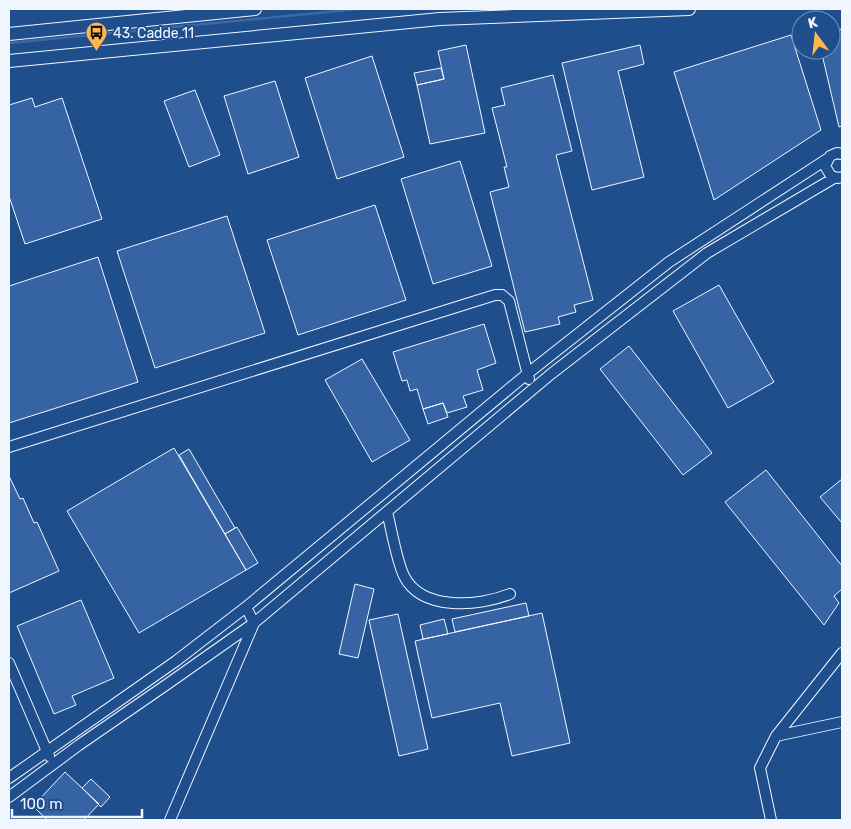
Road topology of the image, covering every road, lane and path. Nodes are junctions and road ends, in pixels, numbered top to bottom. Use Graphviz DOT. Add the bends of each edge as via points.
graph roads {
  1 [pos="255,9"];
  2 [pos="689,9"];
  3 [pos="9,34"];
  4 [pos="9,61"];
  5 [pos="841,153"];
  6 [pos="827,159"];
  7 [pos="838,177"];
  8 [pos="528,374"];
  9 [pos="533,389"];
  10 [pos="9,447"];
  11 [pos="387,512"];
  12 [pos="510,594"];
  13 [pos="246,607"];
  14 [pos="254,623"];
  15 [pos="842,653"];
  16 [pos="9,663"];
  17 [pos="842,722"];
  18 [pos="776,736"];
  19 [pos="47,751"];
  20 [pos="53,764"];
  21 [pos="9,778"];
  22 [pos="9,797"];
  23 [pos="170,820"];
  24 [pos="771,820"];
  1 -- 3 [label="main road"];
  2 -- 4 [label="main road" via="440,19"];
  5 -- 6 [label="street"];
  6 -- 7 [label="street" via="826,170 831,176"];
  6 -- 8 [label="street" via="670,262"];
  7 -- 9 [label="street" via="707,253"];
  8 -- 9 [label="street"];
  8 -- 10 [label="street" via="509,301 502,295 495,295"];
  8 -- 13 [label="street"];
  9 -- 11 [label="street"];
  11 -- 12 [label="street" via="404,574 418,591 429,597 464,604 488,602"];
  11 -- 14 [label="street"];
  13 -- 14 [label="street"];
  13 -- 19 [label="street" via="176,661"];
  14 -- 20 [label="street"];
  14 -- 23 [label="street"];
  15 -- 18 [label="street"];
  16 -- 19 [label="street"];
  17 -- 18 [label="street"];
  18 -- 24 [label="street" via="760,768"];
  19 -- 20 [label="street"];
  19 -- 21 [label="street"];
  20 -- 22 [label="street"];
}
